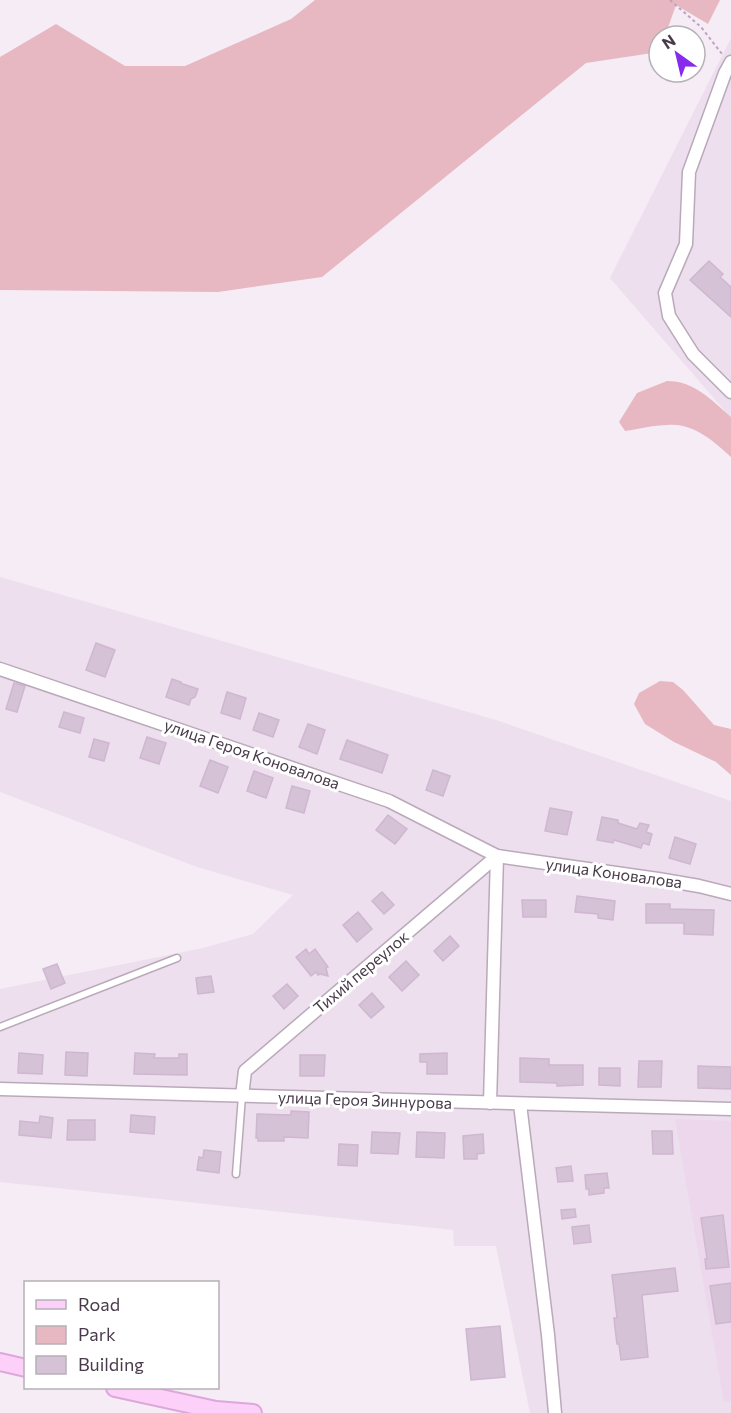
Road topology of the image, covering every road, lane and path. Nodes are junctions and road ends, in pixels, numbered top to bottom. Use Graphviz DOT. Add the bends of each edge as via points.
graph roads {
  1 [pos="670,0"];
  2 [pos="729,70"];
  3 [pos="731,393"];
  4 [pos="0,669"];
  5 [pos="497,856"];
  6 [pos="731,894"];
  7 [pos="177,958"];
  8 [pos="0,1027"];
  9 [pos="0,1089"];
  10 [pos="242,1096"];
  11 [pos="490,1103"];
  12 [pos="520,1104"];
  13 [pos="731,1109"];
  14 [pos="236,1174"];
  15 [pos="0,1362"];
  16 [pos="24,1368"];
  17 [pos="120,1389"];
  18 [pos="253,1413"];
  19 [pos="555,1413"];
  1 -- 2 [label="path" via="701,27"];
  2 -- 3 [label="street" via="689,172 686,244 665,293 669,316 693,354"];
  4 -- 5 [label="street, улица Героя Коновалова" via="389,801"];
  5 -- 6 [label="street, улица Коновалова" via="668,880"];
  5 -- 10 [label="street, Тихий переулок" via="245,1071"];
  5 -- 11 [label="street"];
  7 -- 8 [label="lane"];
  9 -- 10 [label="street, улица Героя Зиннурова"];
  10 -- 11 [label="street, улица Героя Зиннурова"];
  10 -- 14 [label="lane"];
  11 -- 12 [label="street, улица Героя Зиннурова"];
  12 -- 13 [label="street, улица Героя Зиннурова"];
  12 -- 19 [label="street"];
  15 -- 16 [label="street"];
  17 -- 18 [label="street" via="216,1410"];
}
